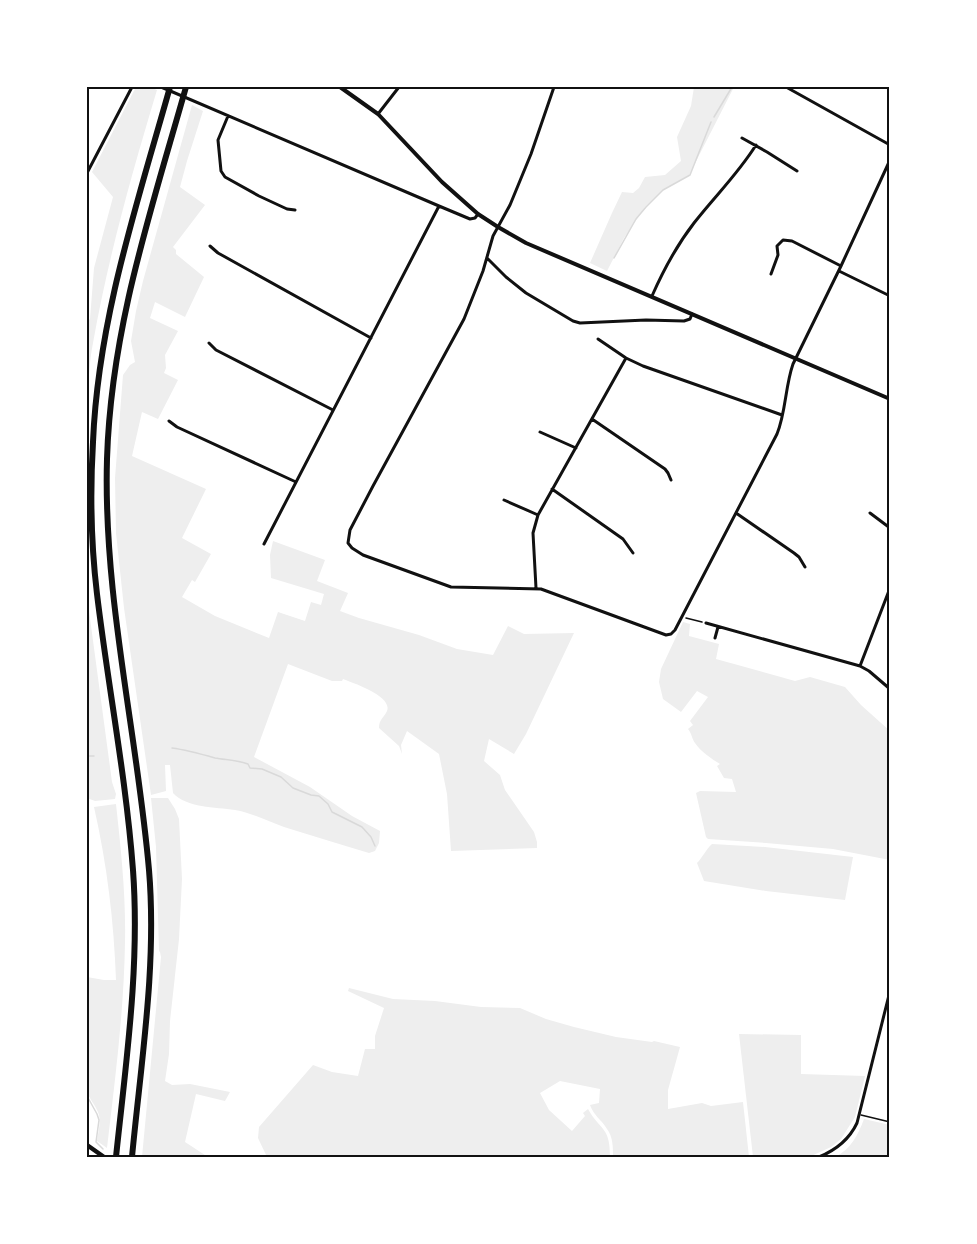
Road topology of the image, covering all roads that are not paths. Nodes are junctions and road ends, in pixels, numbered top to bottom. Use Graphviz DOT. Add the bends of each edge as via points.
graph roads {
  1 [pos="132,87"];
  2 [pos="161,87"];
  3 [pos="170,87"];
  4 [pos="340,87"];
  5 [pos="399,87"];
  6 [pos="554,87"];
  7 [pos="786,87"];
  8 [pos="185,89"];
  9 [pos="378,114"];
  10 [pos="228,116"];
  11 [pos="742,138"];
  12 [pos="756,145"];
  13 [pos="890,145"];
  14 [pos="890,160"];
  15 [pos="796,171"];
  16 [pos="87,173"];
  17 [pos="439,206"];
  18 [pos="295,210"];
  19 [pos="478,214"];
  20 [pos="498,227"];
  21 [pos="210,246"];
  22 [pos="487,258"];
  23 [pos="841,266"];
  24 [pos="838,271"];
  25 [pos="771,274"];
  26 [pos="652,296"];
  27 [pos="890,296"];
  28 [pos="692,314"];
  29 [pos="370,338"];
  30 [pos="598,339"];
  31 [pos="209,343"];
  32 [pos="626,358"];
  33 [pos="796,358"];
  34 [pos="890,399"];
  35 [pos="333,410"];
  36 [pos="782,415"];
  37 [pos="592,419"];
  38 [pos="169,421"];
  39 [pos="540,432"];
  40 [pos="576,448"];
  41 [pos="671,480"];
  42 [pos="296,482"];
  43 [pos="552,489"];
  44 [pos="504,500"];
  45 [pos="736,513"];
  46 [pos="870,513"];
  47 [pos="538,515"];
  48 [pos="890,528"];
  49 [pos="264,544"];
  50 [pos="633,553"];
  51 [pos="805,567"];
  52 [pos="536,588"];
  53 [pos="890,588"];
  54 [pos="706,623"];
  55 [pos="718,627"];
  56 [pos="715,638"];
  57 [pos="860,666"];
  58 [pos="890,689"];
  59 [pos="890,991"];
  60 [pos="860,1115"];
  61 [pos="890,1122"];
  62 [pos="87,1145"];
  63 [pos="104,1157"];
  64 [pos="116,1157"];
  65 [pos="132,1157"];
  66 [pos="819,1157"];
  1 -- 16 [label="street"];
  2 -- 10 [label="street"];
  3 -- 64 [label="highway" via="112,296 100,360 93,440 95,568 134,872 132,1004"];
  4 -- 9 [label="street"];
  5 -- 9 [label="street"];
  6 -- 20 [label="street" via="528,162"];
  7 -- 13 [label="street"];
  8 -- 65 [label="highway" via="124,315 107,458 107,523 114,605 143,810 151,920"];
  9 -- 19 [label="street"];
  10 -- 17 [label="street"];
  10 -- 18 [label="street" via="218,140 225,177"];
  11 -- 12 [label="street"];
  12 -- 15 [label="street"];
  12 -- 26 [label="street" via="695,221"];
  14 -- 23 [label="street"];
  17 -- 19 [label="street" via="470,219"];
  17 -- 29 [label="street"];
  19 -- 20 [label="street"];
  20 -- 22 [label="street"];
  20 -- 26 [label="street" via="526,243"];
  21 -- 29 [label="street"];
  22 -- 28 [label="street" via="526,293 576,322 684,321"];
  22 -- 52 [label="street" via="464,319 373,486 348,543 363,555 451,587"];
  23 -- 24 [label="street"];
  23 -- 25 [label="street" via="783,240 777,246"];
  24 -- 27 [label="street"];
  24 -- 33 [label="street"];
  26 -- 28 [label="street"];
  28 -- 33 [label="street"];
  29 -- 35 [label="street"];
  30 -- 32 [label="street"];
  31 -- 35 [label="street"];
  32 -- 36 [label="street"];
  32 -- 37 [label="street"];
  33 -- 34 [label="street"];
  33 -- 36 [label="street"];
  35 -- 42 [label="street"];
  36 -- 45 [label="street" via="777,434"];
  37 -- 40 [label="street"];
  37 -- 41 [label="street" via="665,470"];
  38 -- 42 [label="street"];
  39 -- 40 [label="street"];
  40 -- 43 [label="street"];
  42 -- 49 [label="street"];
  43 -- 47 [label="street"];
  43 -- 50 [label="street" via="623,539"];
  44 -- 47 [label="street"];
  45 -- 51 [label="street" via="795,553"];
  45 -- 52 [label="street" via="673,633 666,635"];
  46 -- 48 [label="street"];
  47 -- 52 [label="street" via="533,533"];
  53 -- 57 [label="street"];
  54 -- 55 [label="street"];
  55 -- 56 [label="street"];
  55 -- 57 [label="street"];
  57 -- 58 [label="street"];
  59 -- 60 [label="street"];
  60 -- 61 [label="lane"];
  60 -- 66 [label="street" via="844,1143"];
  62 -- 63 [label="main road"];
}
